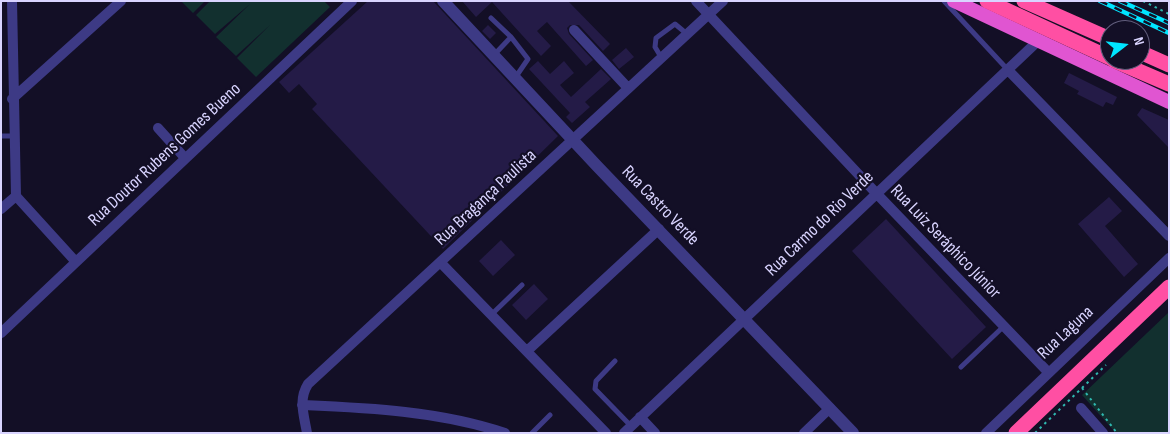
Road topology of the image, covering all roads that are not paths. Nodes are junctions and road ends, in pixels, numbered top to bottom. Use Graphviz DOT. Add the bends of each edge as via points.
graph roads {
  1 [pos="12,1"];
  2 [pos="121,1"];
  3 [pos="352,1"];
  4 [pos="444,1"];
  5 [pos="696,1"];
  6 [pos="723,1"];
  7 [pos="944,1"];
  8 [pos="954,1"];
  9 [pos="987,1"];
  10 [pos="1024,1"];
  11 [pos="708,15"];
  12 [pos="491,18"];
  13 [pos="574,30"];
  14 [pos="687,34"];
  15 [pos="1100,35"];
  16 [pos="510,37"];
  17 [pos="1039,40"];
  18 [pos="1100,53"];
  19 [pos="494,55"];
  20 [pos="1150,56"];
  21 [pos="661,58"];
  22 [pos="1169,65"];
  23 [pos="1008,70"];
  24 [pos="1137,70"];
  25 [pos="515,78"];
  26 [pos="1169,84"];
  27 [pos="628,88"];
  28 [pos="12,99"];
  29 [pos="1169,102"];
  30 [pos="158,128"];
  31 [pos="1,136"];
  32 [pos="14,136"];
  33 [pos="572,140"];
  34 [pos="185,158"];
  35 [pos="876,194"];
  36 [pos="16,196"];
  37 [pos="1,209"];
  38 [pos="659,229"];
  39 [pos="1169,236"];
  40 [pos="1169,258"];
  41 [pos="76,262"];
  42 [pos="440,262"];
  43 [pos="522,285"];
  44 [pos="1169,287"];
  45 [pos="492,315"];
  46 [pos="744,320"];
  47 [pos="1004,326"];
  48 [pos="1,333"];
  49 [pos="527,351"];
  50 [pos="615,361"];
  51 [pos="961,367"];
  52 [pos="1048,372"];
  53 [pos="302,406"];
  54 [pos="830,408"];
  55 [pos="1081,408"];
  56 [pos="550,415"];
  57 [pos="640,417"];
  58 [pos="628,429"];
  59 [pos="307,433"];
  60 [pos="505,433"];
  61 [pos="532,433"];
  62 [pos="606,433"];
  63 [pos="655,433"];
  64 [pos="804,433"];
  65 [pos="853,433"];
  66 [pos="986,433"];
  67 [pos="1016,433"];
  68 [pos="1103,433"];
  1 -- 28 [label="street"];
  2 -- 28 [label="street"];
  3 -- 34 [label="street, Rua Doutor Rubens Gomes Bueno"];
  4 -- 19 [label="street, Rua Castro Verde"];
  5 -- 11 [label="street, Rua Luiz Seráphico Júnior"];
  6 -- 11 [label="street, Rua Bragança Paulista"];
  7 -- 23 [label="lane"];
  8 -- 17 [label="highway"];
  9 -- 18 [label="highway"];
  10 -- 15 [label="highway"];
  11 -- 14 [label="street, Rua Bragança Paulista"];
  11 -- 35 [label="street, Rua Luiz Seráphico Júnior"];
  12 -- 16 [label="lane"];
  13 -- 27 [label="street"];
  14 -- 21 [label="street, Rua Bragança Paulista"];
  14 -- 21 [label="lane" via="675,24 656,38 655,47"];
  16 -- 19 [label="lane"];
  16 -- 25 [label="lane" via="528,59"];
  17 -- 23 [label="street, Rua Carmo do Rio Verde"];
  17 -- 29 [label="highway"];
  19 -- 25 [label="street, Rua Castro Verde"];
  20 -- 22 [label="highway"];
  21 -- 27 [label="street, Rua Bragança Paulista"];
  23 -- 35 [label="street, Rua Carmo do Rio Verde"];
  23 -- 39 [label="street"];
  24 -- 26 [label="highway"];
  25 -- 33 [label="street, Rua Castro Verde"];
  27 -- 33 [label="street, Rua Bragança Paulista"];
  28 -- 32 [label="street"];
  30 -- 34 [label="street"];
  31 -- 32 [label="lane"];
  32 -- 36 [label="street"];
  33 -- 38 [label="street, Rua Castro Verde"];
  33 -- 42 [label="street, Rua Bragança Paulista"];
  34 -- 41 [label="street, Rua Doutor Rubens Gomes Bueno"];
  35 -- 46 [label="street, Rua Carmo do Rio Verde"];
  35 -- 47 [label="street, Rua Luiz Seráphico Júnior"];
  36 -- 37 [label="street"];
  36 -- 41 [label="street"];
  38 -- 46 [label="street, Rua Castro Verde"];
  38 -- 49 [label="street"];
  40 -- 52 [label="street, Rua Laguna"];
  41 -- 48 [label="street, Rua Doutor Rubens Gomes Bueno"];
  42 -- 45 [label="street"];
  42 -- 53 [label="street, Rua Bragança Paulista" via="308,384 302,396"];
  43 -- 45 [label="lane"];
  44 -- 67 [label="highway"];
  45 -- 49 [label="street"];
  46 -- 54 [label="street, Rua Castro Verde"];
  46 -- 57 [label="street, Rua Carmo do Rio Verde"];
  47 -- 51 [label="lane"];
  47 -- 52 [label="street, Rua Luiz Seráphico Júnior"];
  49 -- 62 [label="street"];
  50 -- 58 [label="lane" via="594,383 595,389"];
  52 -- 66 [label="street, Rua Laguna"];
  53 -- 59 [label="street, Rua Bragança Paulista"];
  53 -- 60 [label="street" via="422,414"];
  54 -- 64 [label="street"];
  54 -- 65 [label="street, Rua Castro Verde"];
  55 -- 68 [label="street"];
  56 -- 61 [label="lane"];
  57 -- 58 [label="street, Rua Carmo do Rio Verde"];
  57 -- 63 [label="street"];
}
